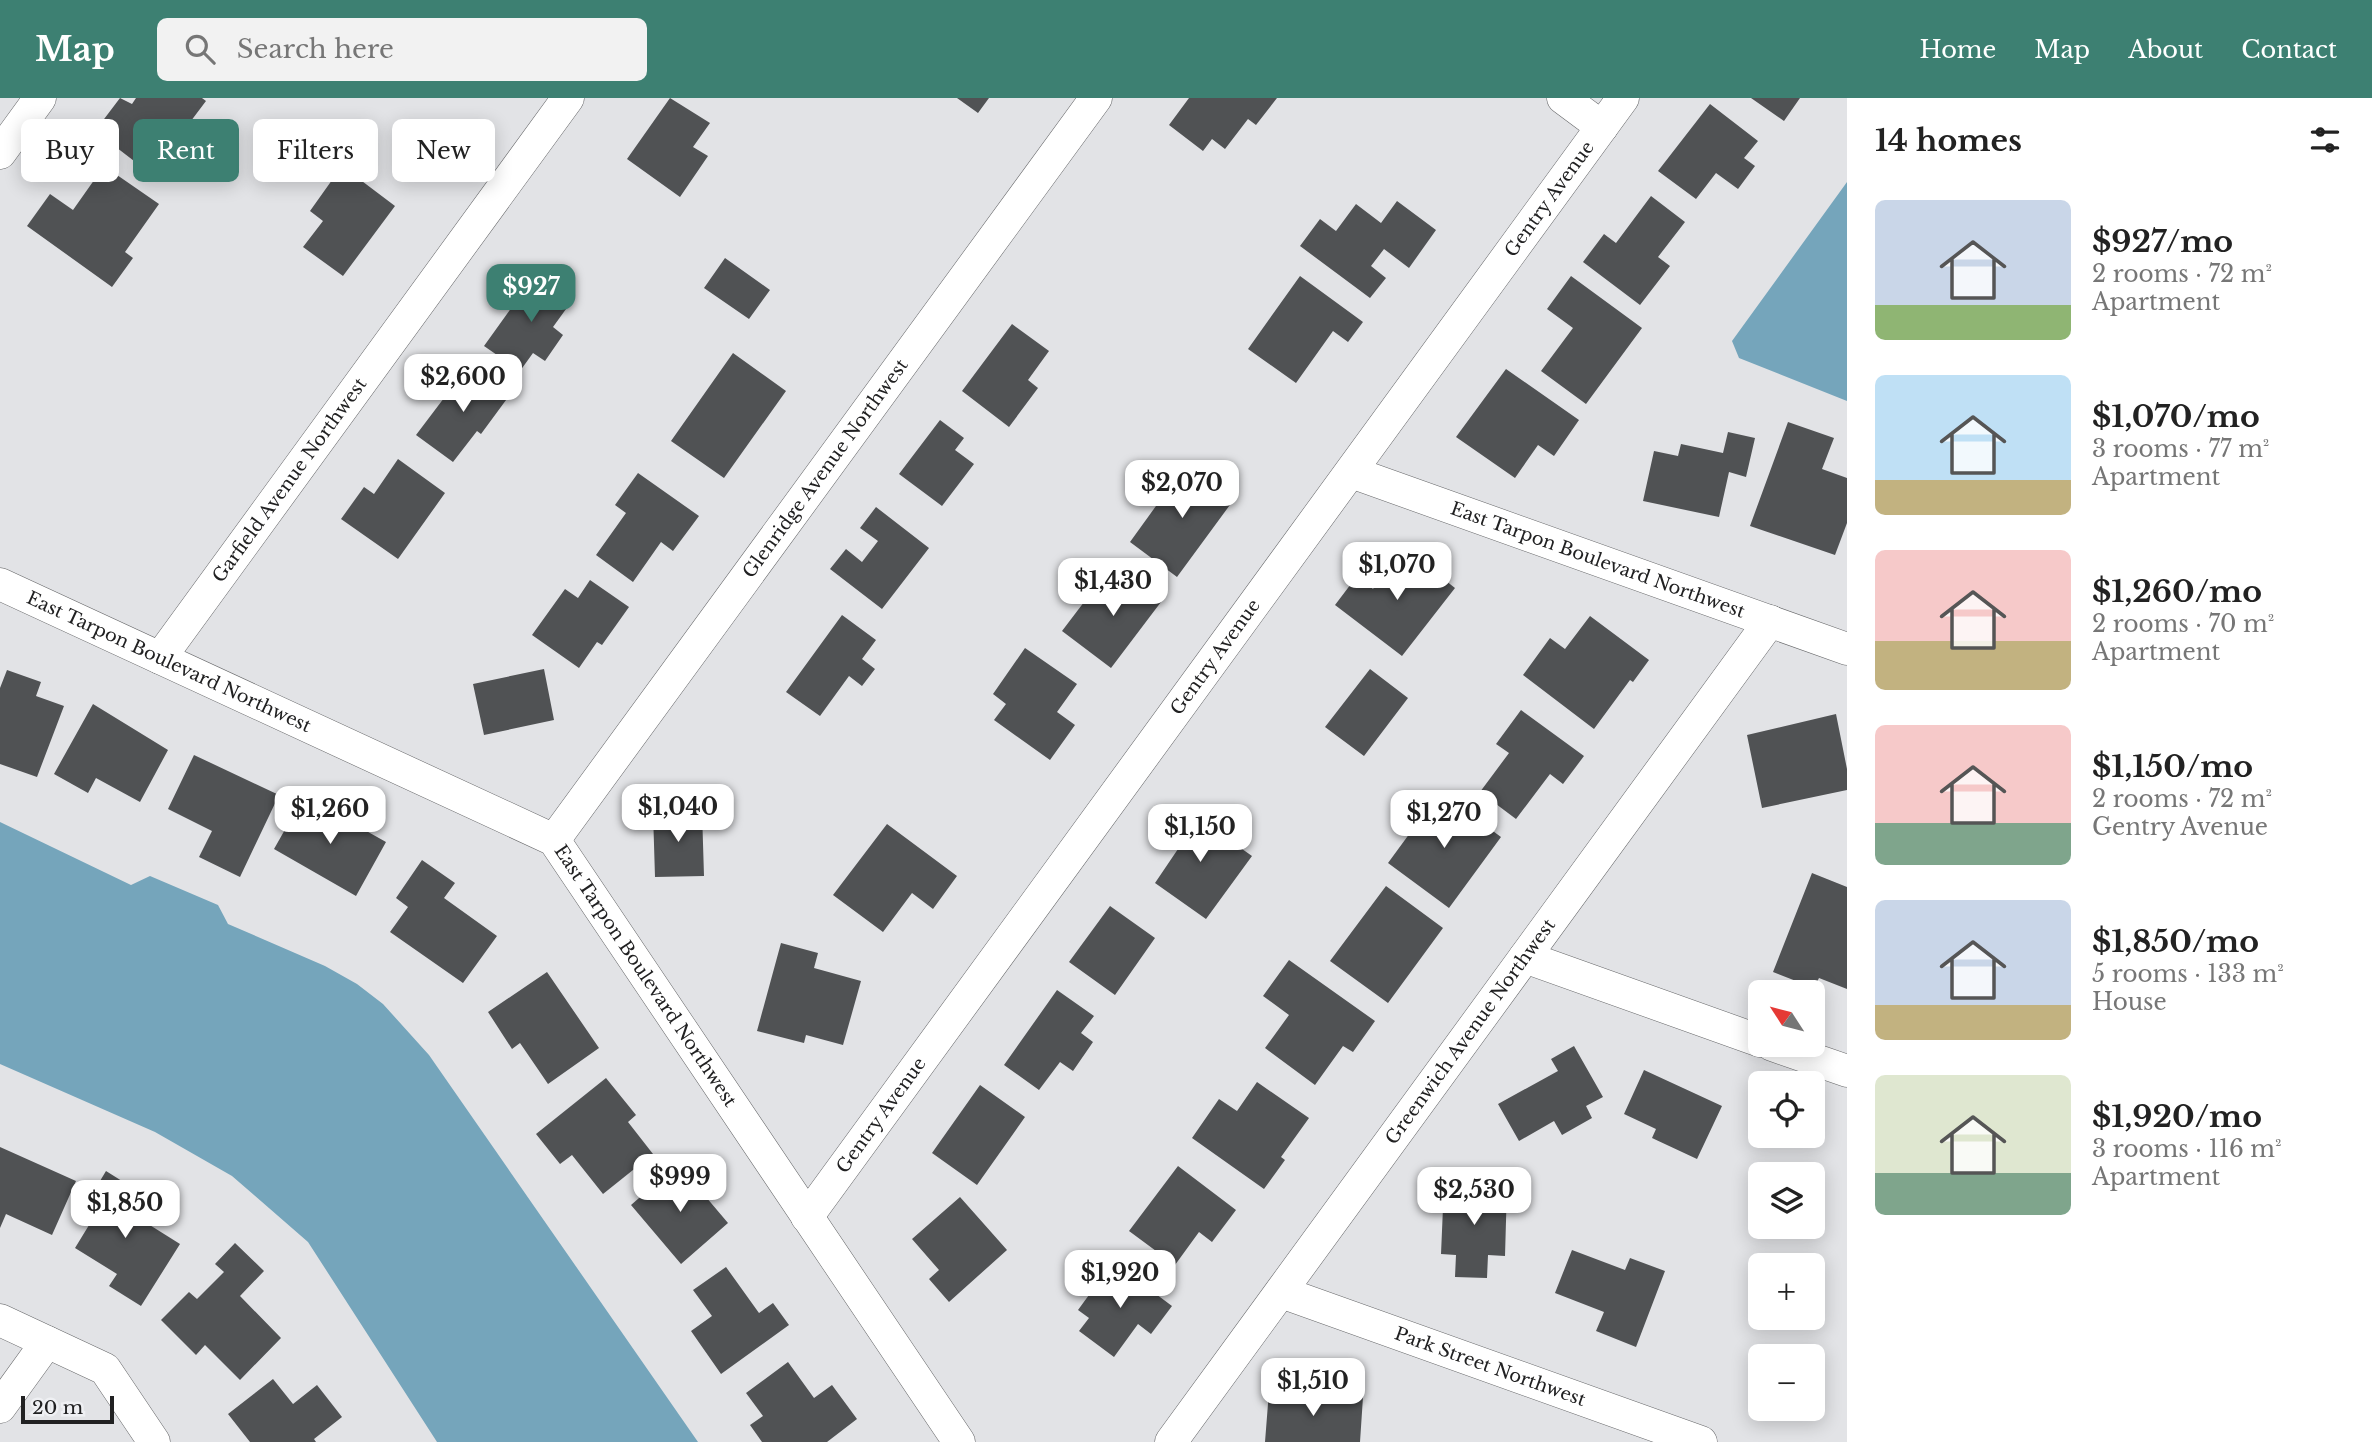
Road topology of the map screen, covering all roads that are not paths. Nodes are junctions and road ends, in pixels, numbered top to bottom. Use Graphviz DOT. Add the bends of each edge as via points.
graph roads {
  1 [pos="40,98"];
  2 [pos="568,98"];
  3 [pos="1096,98"];
  4 [pos="1563,98"];
  5 [pos="1623,98"];
  6 [pos="1602,127"];
  7 [pos="0,153"];
  8 [pos="1351,472"];
  9 [pos="0,584"];
  10 [pos="1770,621"];
  11 [pos="1847,649"];
  12 [pos="160,658"];
  13 [pos="554,840"];
  14 [pos="1525,957"];
  15 [pos="1748,1037"];
  16 [pos="1805,1057"];
  17 [pos="1847,1072"];
  18 [pos="807,1217"];
  19 [pos="1280,1292"];
  20 [pos="0,1320"];
  21 [pos="47,1342"];
  22 [pos="0,1407"];
  23 [pos="154,1442"];
  24 [pos="959,1442"];
  25 [pos="1171,1442"];
  26 [pos="1701,1442"];
  1 -- 7 [label="street"];
  2 -- 12 [label="street, Garfield Avenue Northwest"];
  3 -- 13 [label="street, Glenridge Avenue Northwest"];
  4 -- 6 [label="street"];
  5 -- 6 [label="street, Gentry Avenue"];
  6 -- 8 [label="street, Gentry Avenue"];
  8 -- 10 [label="street, East Tarpon Boulevard Northwest"];
  8 -- 18 [label="street, Gentry Avenue"];
  9 -- 12 [label="street, East Tarpon Boulevard Northwest"];
  10 -- 11 [label="street, East Tarpon Boulevard Northwest"];
  10 -- 14 [label="street, Greenwich Avenue Northwest"];
  12 -- 13 [label="street, East Tarpon Boulevard Northwest"];
  13 -- 18 [label="street, East Tarpon Boulevard Northwest"];
  14 -- 15 [label="street"];
  14 -- 19 [label="street, Greenwich Avenue Northwest"];
  16 -- 17 [label="street"];
  18 -- 24 [label="street, East Tarpon Boulevard Northwest"];
  19 -- 25 [label="street, Greenwich Avenue Northwest"];
  19 -- 26 [label="street, Park Street Northwest"];
  20 -- 21 [label="street"];
  21 -- 22 [label="street"];
  21 -- 23 [label="street" via="105,1369"];
}
